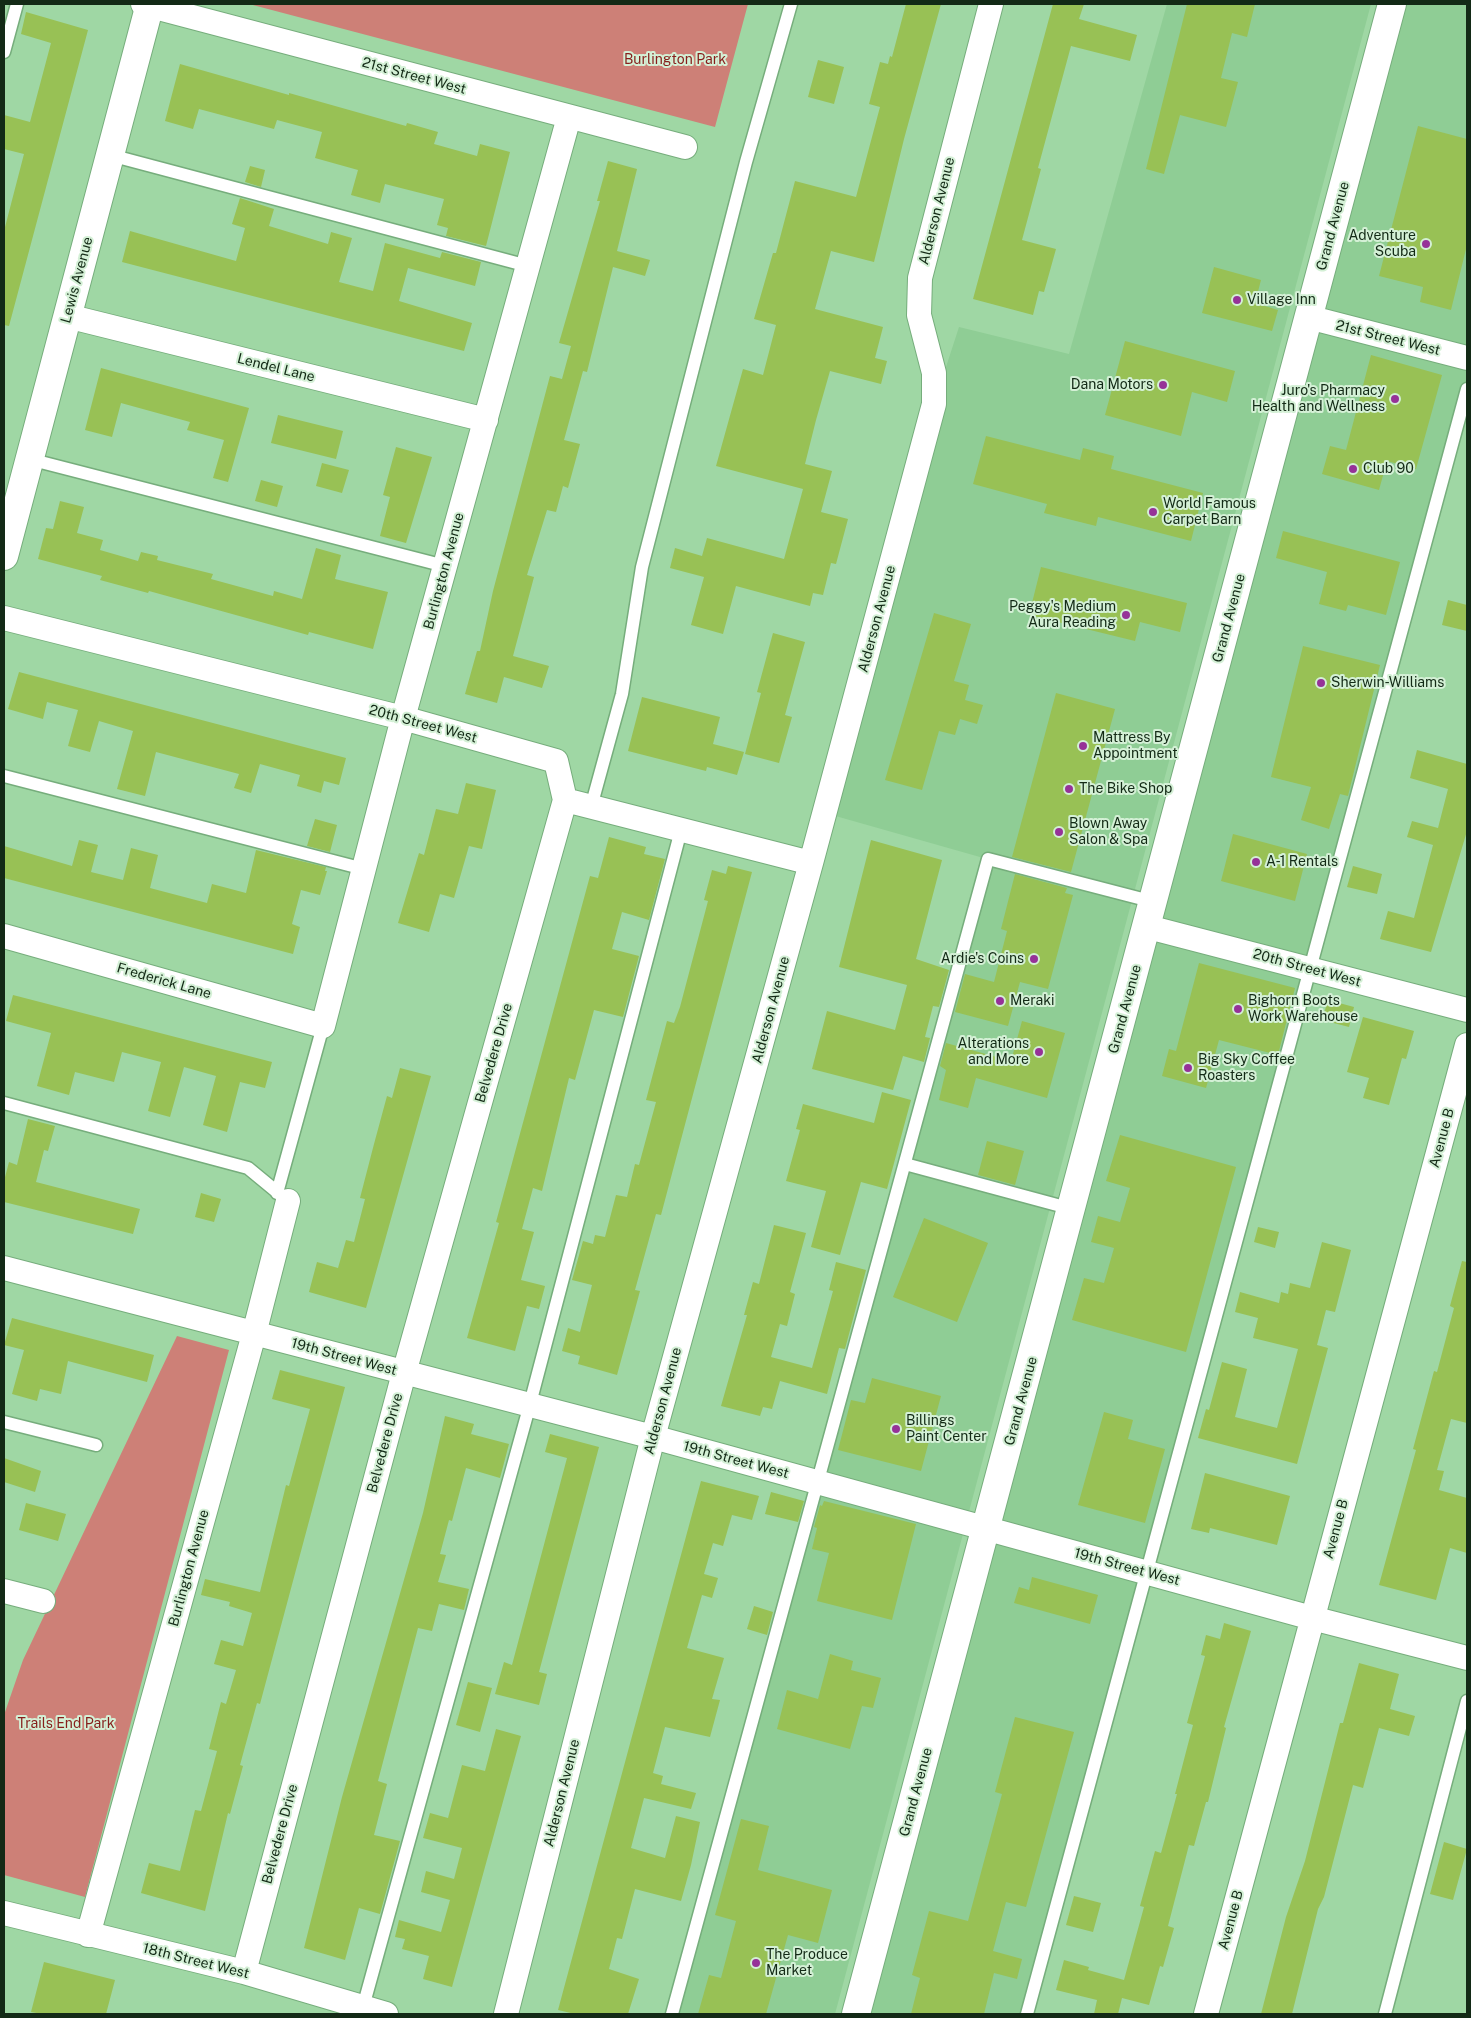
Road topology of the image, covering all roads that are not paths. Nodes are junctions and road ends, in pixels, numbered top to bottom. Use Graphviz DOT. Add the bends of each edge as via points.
graph roads {
  1 [pos="17,4"];
  2 [pos="147,4"];
  3 [pos="791,4"];
  4 [pos="991,4"];
  5 [pos="1392,4"];
  6 [pos="4,52"];
  7 [pos="570,117"];
  8 [pos="685,147"];
  9 [pos="110,155"];
  10 [pos="528,266"];
  11 [pos="67,316"];
  12 [pos="1308,318"];
  13 [pos="1467,358"];
  14 [pos="1467,389"];
  15 [pos="486,420"];
  16 [pos="30,459"];
  17 [pos="4,556"];
  18 [pos="445,566"];
  19 [pos="4,618"];
  20 [pos="404,718"];
  21 [pos="4,776"];
  22 [pos="565,800"];
  23 [pos="592,807"];
  24 [pos="681,830"];
  25 [pos="811,863"];
  26 [pos="364,869"];
  27 [pos="1151,914"];
  28 [pos="4,936"];
  29 [pos="1310,969"];
  30 [pos="1467,1010"];
  31 [pos="323,1026"];
  32 [pos="1467,1045"];
  33 [pos="4,1104"];
  34 [pos="904,1164"];
  35 [pos="282,1196"];
  36 [pos="1072,1209"];
  37 [pos="4,1268"];
  38 [pos="254,1334"];
  39 [pos="404,1373"];
  40 [pos="530,1406"];
  41 [pos="4,1422"];
  42 [pos="653,1437"];
  43 [pos="96,1445"];
  44 [pos="818,1482"];
  45 [pos="986,1528"];
  46 [pos="1146,1572"];
  47 [pos="4,1591"];
  48 [pos="43,1601"];
  49 [pos="1312,1618"];
  50 [pos="1467,1658"];
  51 [pos="1467,1701"];
  52 [pos="4,1913"];
  53 [pos="88,1934"];
  54 [pos="244,1972"];
  55 [pos="363,2007"];
  56 [pos="386,2014"];
  57 [pos="506,2014"];
  58 [pos="672,2014"];
  59 [pos="856,2014"];
  60 [pos="1027,2014"];
  61 [pos="1206,2014"];
  62 [pos="1385,2014"];
  1 -- 6 [label="lane"];
  2 -- 7 [label="street, 21st Street West"];
  2 -- 9 [label="main road, Lewis Avenue"];
  3 -- 23 [label="lane" via="746,162 642,567 622,694"];
  4 -- 25 [label="street, Alderson Avenue" via="920,278 919,314 934,373 934,404"];
  5 -- 12 [label="main road, Grand Avenue"];
  7 -- 8 [label="street, 21st Street West"];
  7 -- 10 [label="street, Burlington Avenue"];
  9 -- 10 [label="lane"];
  9 -- 11 [label="main road, Lewis Avenue"];
  10 -- 15 [label="street, Burlington Avenue"];
  11 -- 15 [label="street, Lendel Lane"];
  11 -- 16 [label="main road, Lewis Avenue"];
  12 -- 13 [label="street, 21st Street West"];
  12 -- 27 [label="main road, Grand Avenue"];
  14 -- 29 [label="lane"];
  15 -- 18 [label="street, Burlington Avenue"];
  16 -- 17 [label="main road, Lewis Avenue"];
  16 -- 18 [label="lane"];
  18 -- 20 [label="street, Burlington Avenue"];
  19 -- 20 [label="street, 20th Street West"];
  20 -- 22 [label="street, 20th Street West" via="556,761"];
  20 -- 26 [label="street, Burlington Avenue"];
  21 -- 26 [label="lane"];
  22 -- 23 [label="street"];
  22 -- 39 [label="street, Belvedere Drive"];
  23 -- 24 [label="street"];
  24 -- 25 [label="street"];
  24 -- 40 [label="lane"];
  25 -- 42 [label="street, Alderson Avenue"];
  26 -- 31 [label="street, Burlington Avenue"];
  27 -- 29 [label="street, 20th Street West"];
  27 -- 34 [label="lane" via="988,860"];
  27 -- 36 [label="main road, Grand Avenue"];
  28 -- 31 [label="street, Frederick Lane"];
  29 -- 30 [label="street, 20th Street West"];
  29 -- 46 [label="lane"];
  31 -- 35 [label="lane"];
  32 -- 49 [label="street, Avenue B"];
  33 -- 35 [label="lane" via="248,1168"];
  34 -- 36 [label="lane"];
  34 -- 44 [label="lane"];
  35 -- 38 [label="street, Burlington Avenue"];
  36 -- 45 [label="main road, Grand Avenue"];
  37 -- 38 [label="street, 19th Street West"];
  38 -- 39 [label="street, 19th Street West"];
  38 -- 53 [label="street, Burlington Avenue"];
  39 -- 40 [label="street, 19th Street West"];
  39 -- 54 [label="street, Belvedere Drive"];
  40 -- 42 [label="street, 19th Street West"];
  40 -- 55 [label="lane"];
  41 -- 43 [label="lane"];
  42 -- 44 [label="street, 19th Street West"];
  42 -- 57 [label="street, Alderson Avenue"];
  44 -- 45 [label="street, 19th Street West"];
  44 -- 58 [label="lane"];
  45 -- 46 [label="street, 19th Street West"];
  45 -- 59 [label="main road, Grand Avenue"];
  46 -- 49 [label="street, 19th Street West"];
  46 -- 60 [label="lane"];
  47 -- 48 [label="street"];
  49 -- 50 [label="street, 19th Street West"];
  49 -- 61 [label="street, Avenue B"];
  51 -- 62 [label="lane"];
  52 -- 53 [label="street, 18th Street West"];
  53 -- 54 [label="street, 18th Street West"];
  54 -- 55 [label="street, 18th Street West"];
  55 -- 56 [label="street, 18th Street West"];
}
